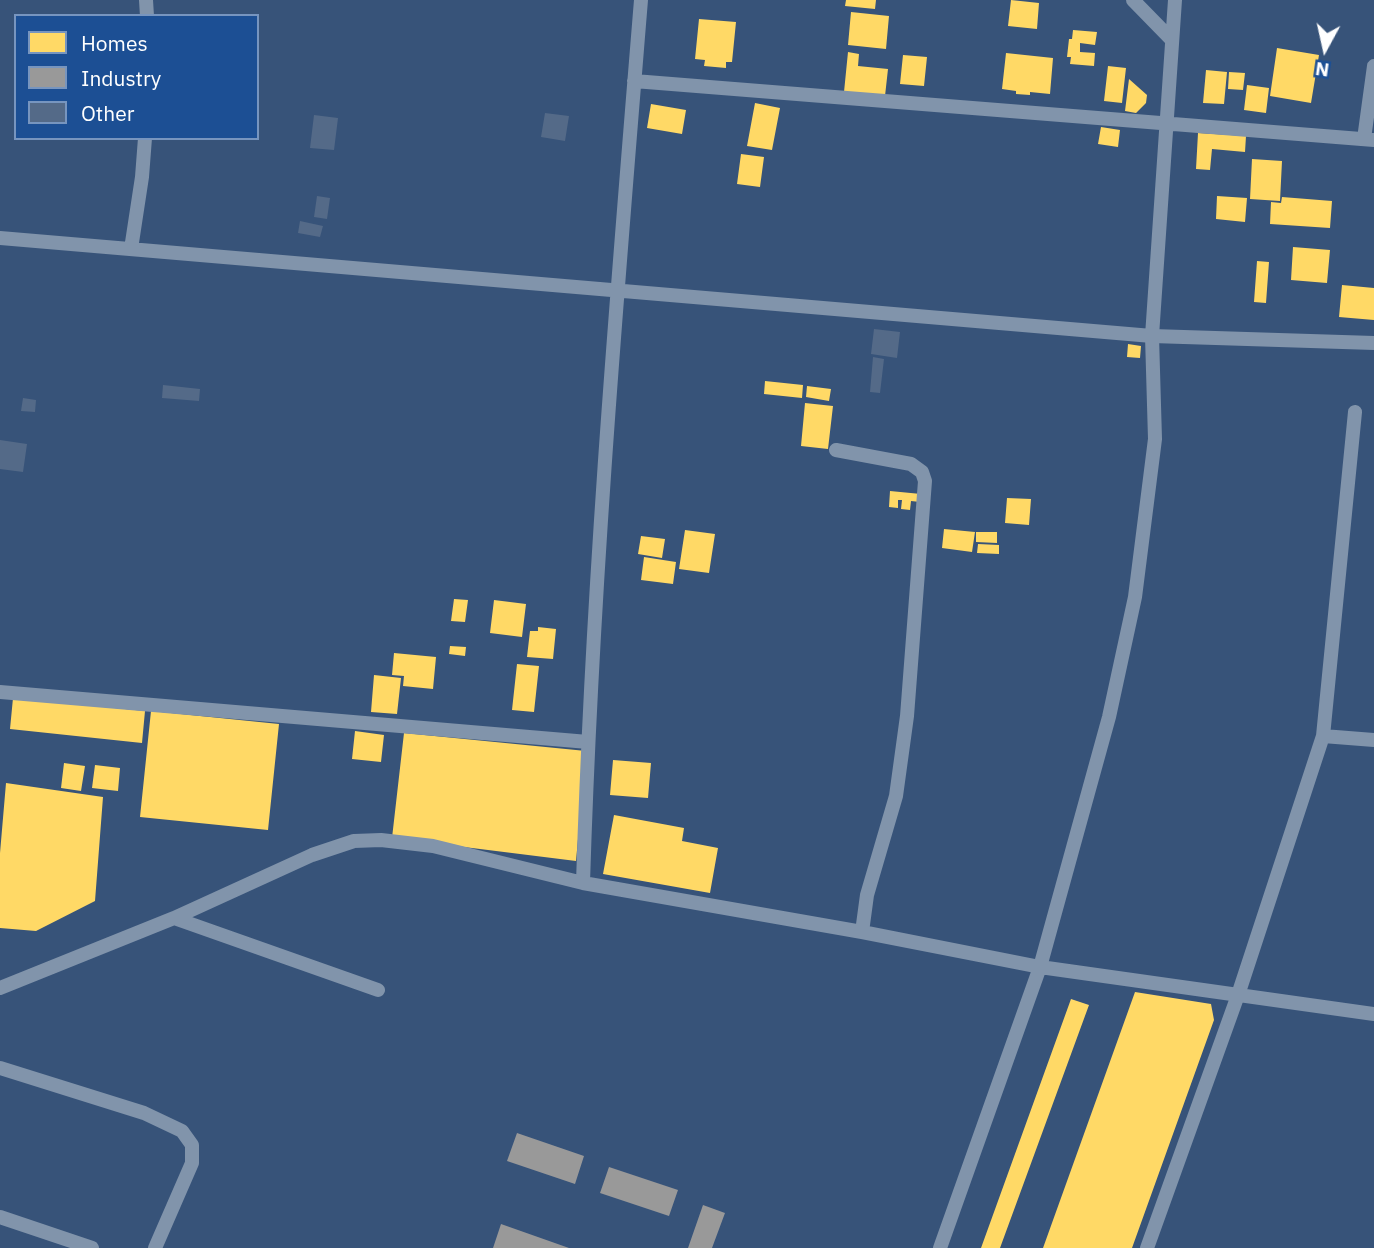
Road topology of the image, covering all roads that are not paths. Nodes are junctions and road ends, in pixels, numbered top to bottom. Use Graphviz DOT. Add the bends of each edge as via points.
graph roads {
  1 [pos="641,0"];
  2 [pos="1133,0"];
  3 [pos="1175,0"];
  4 [pos="1172,40"];
  5 [pos="1374,66"];
  6 [pos="634,82"];
  7 [pos="1166,122"];
  8 [pos="145,140"];
  9 [pos="1369,140"];
  10 [pos="0,238"];
  11 [pos="131,249"];
  12 [pos="617,290"];
  13 [pos="1152,337"];
  14 [pos="1374,343"];
  15 [pos="1355,412"];
  16 [pos="836,450"];
  17 [pos="0,692"];
  18 [pos="1323,736"];
  19 [pos="1374,740"];
  20 [pos="587,742"];
  21 [pos="583,883"];
  22 [pos="174,918"];
  23 [pos="862,932"];
  24 [pos="1040,967"];
  25 [pos="0,988"];
  26 [pos="378,989"];
  27 [pos="1238,995"];
  28 [pos="1374,1014"];
  29 [pos="0,1068"];
  30 [pos="0,1217"];
  31 [pos="92,1248"];
  32 [pos="155,1248"];
  33 [pos="940,1248"];
  34 [pos="1147,1248"];
  1 -- 6 [label="street"];
  2 -- 4 [label="street"];
  3 -- 4 [label="street"];
  4 -- 7 [label="street"];
  5 -- 9 [label="street"];
  6 -- 7 [label="street"];
  6 -- 12 [label="street"];
  7 -- 9 [label="street"];
  7 -- 13 [label="street"];
  8 -- 11 [label="street"];
  10 -- 11 [label="street"];
  11 -- 12 [label="street"];
  12 -- 13 [label="street"];
  12 -- 20 [label="street"];
  13 -- 14 [label="street"];
  13 -- 24 [label="street" via="1155,439 1135,597 1109,717"];
  15 -- 18 [label="street"];
  16 -- 23 [label="street" via="911,464 925,481 907,716 896,796 872,876"];
  17 -- 20 [label="street"];
  18 -- 19 [label="street"];
  18 -- 27 [label="street"];
  20 -- 21 [label="street"];
  21 -- 22 [label="street" via="433,846 354,841 312,855"];
  21 -- 23 [label="street"];
  22 -- 25 [label="street"];
  22 -- 26 [label="street"];
  23 -- 24 [label="street"];
  24 -- 27 [label="street"];
  24 -- 33 [label="street"];
  27 -- 28 [label="street"];
  27 -- 34 [label="street"];
  29 -- 32 [label="street" via="144,1113 182,1131 192,1145 192,1163"];
  30 -- 31 [label="street"];
}
